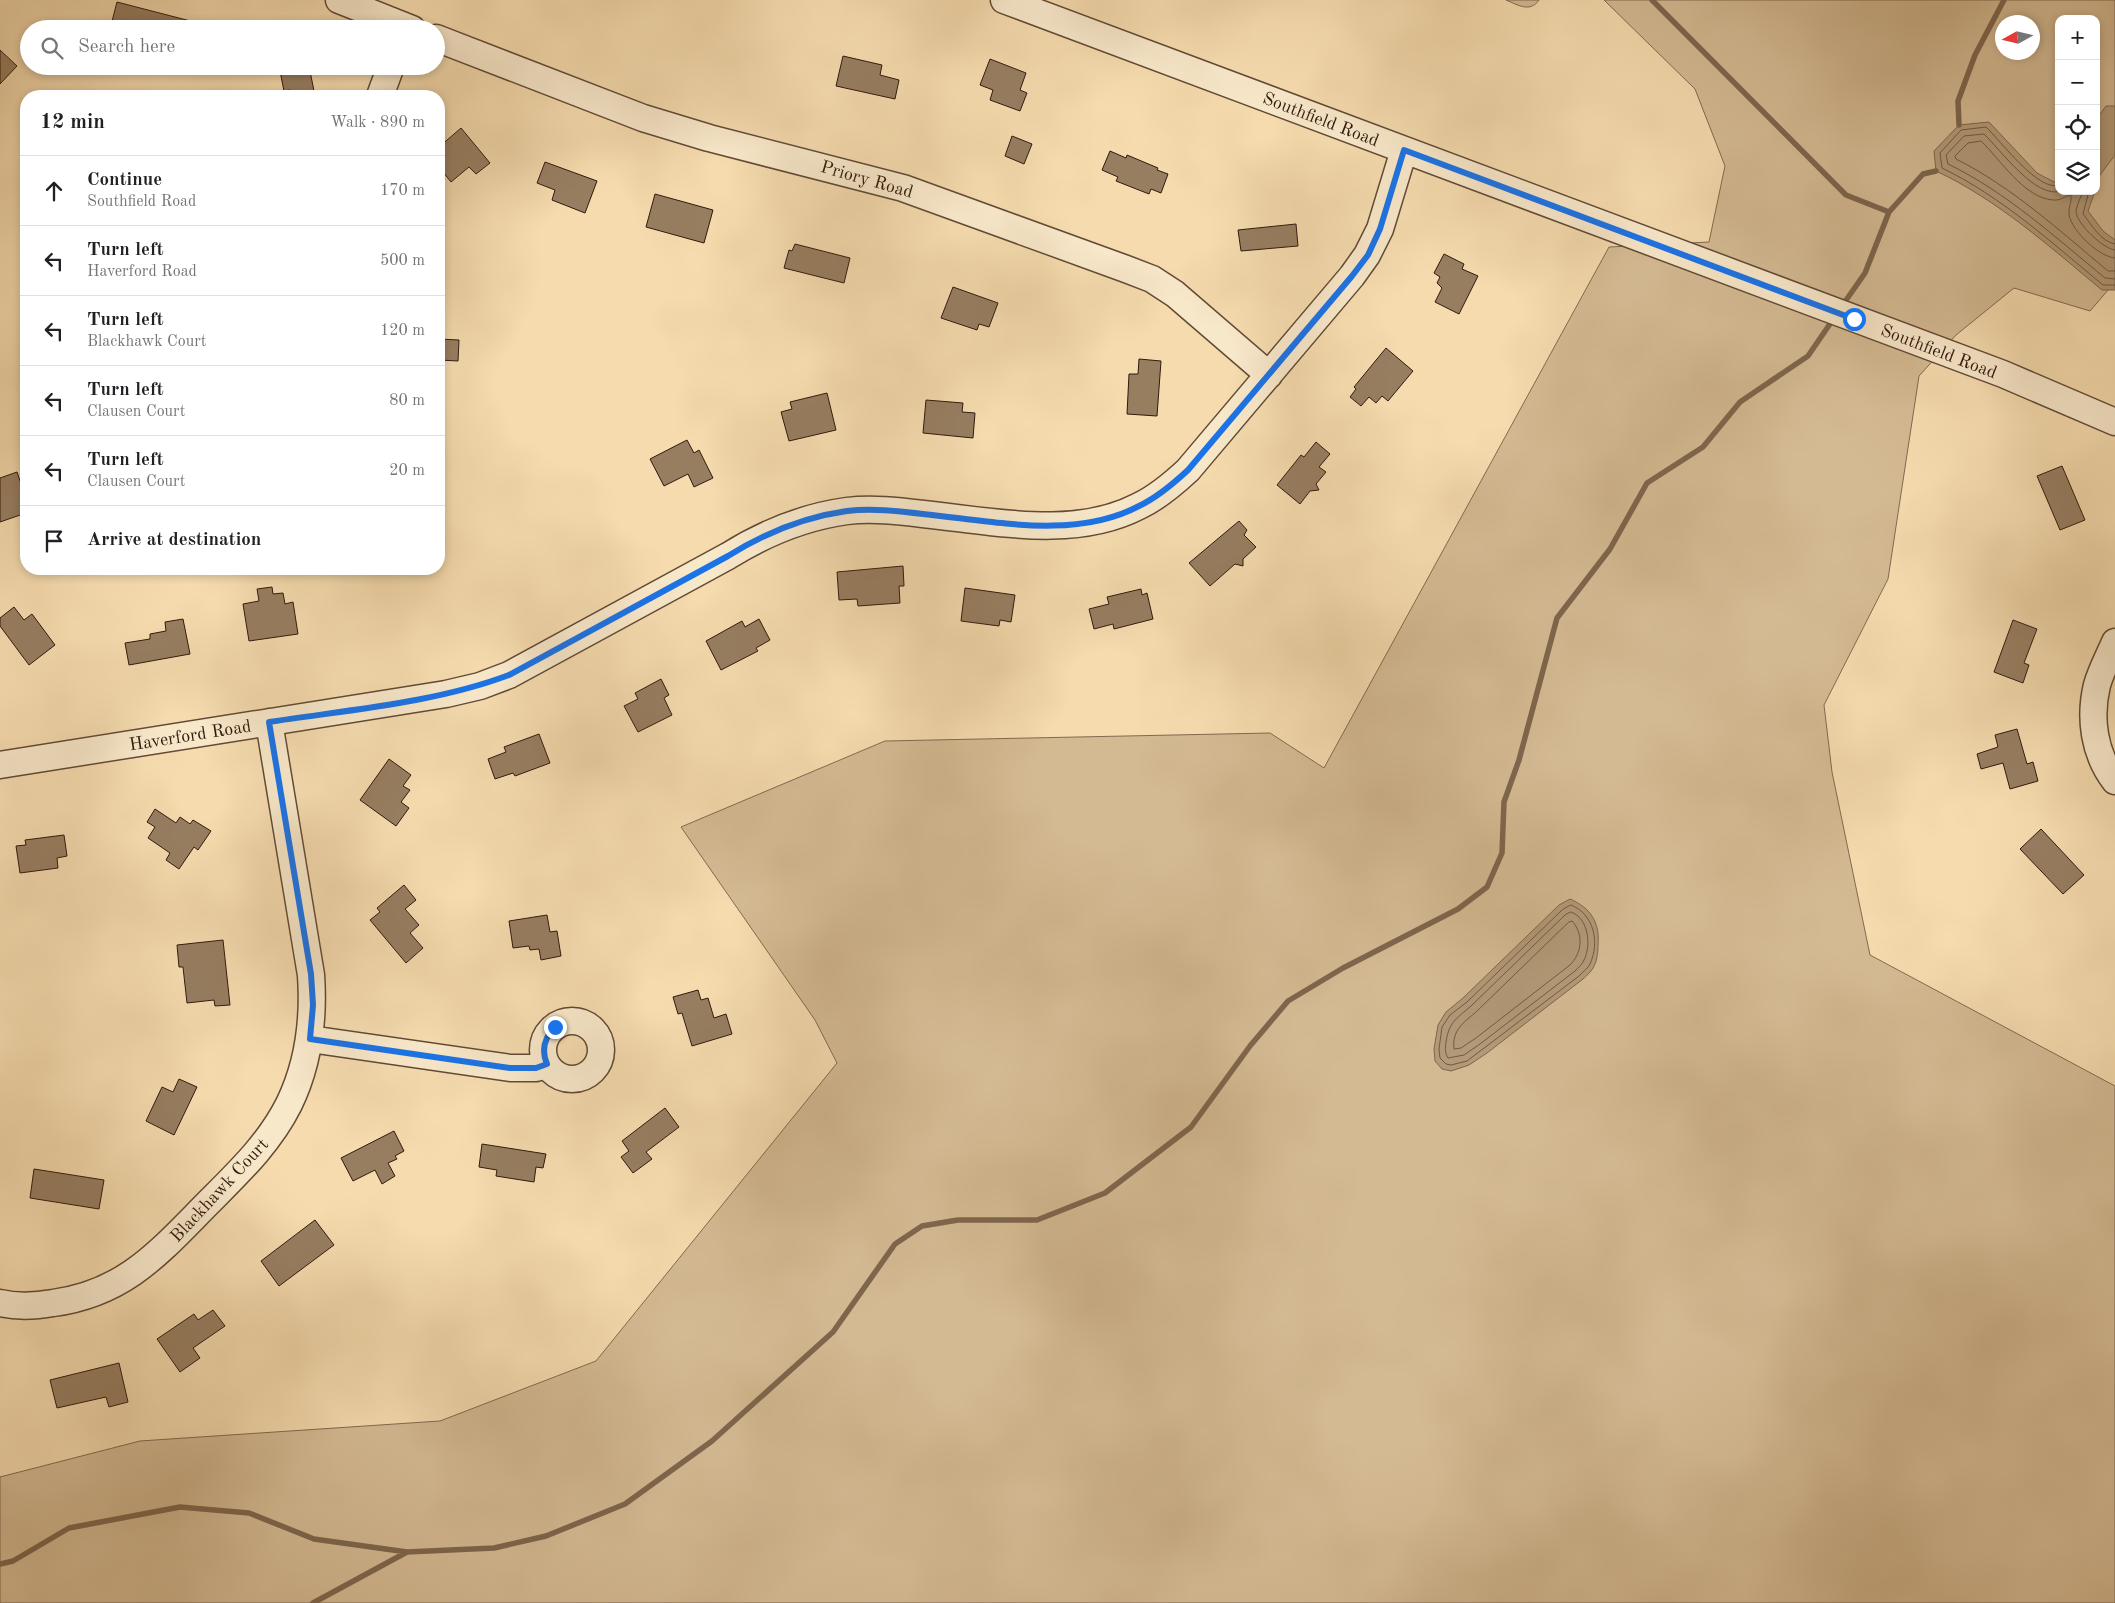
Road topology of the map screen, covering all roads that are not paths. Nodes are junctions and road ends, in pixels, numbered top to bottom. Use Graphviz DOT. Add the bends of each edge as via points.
graph roads {
  1 [pos="339,0"];
  2 [pos="1004,0"];
  3 [pos="388,20"];
  4 [pos="445,41"];
  5 [pos="388,75"];
  6 [pos="382,90"];
  7 [pos="1404,150"];
  8 [pos="1269,375"];
  9 [pos="2115,422"];
  10 [pos="2115,642"];
  11 [pos="269,722"];
  12 [pos="0,765"];
  13 [pos="2115,781"];
  14 [pos="310,1039"];
  15 [pos="547,1064"];
  16 [pos="0,1303"];
  1 -- 3 [label="street"];
  2 -- 7 [label="street, Southfield Road"];
  4 -- 8 [label="street, Priory Road" via="643,118 904,188 1152,279 1175,294"];
  5 -- 6 [label="street"];
  7 -- 8 [label="street, Haverford Road" via="1380,229 1368,255"];
  7 -- 9 [label="street, Southfield Road" via="2003,374"];
  8 -- 11 [label="street, Haverford Road" via="1167,490 1112,518 1052,526 885,510 817,516 754,540 509,675 487,684 446,694"];
  10 -- 13 [label="street" via="2097,684 2093,707 2099,751"];
  11 -- 12 [label="street, Haverford Road"];
  11 -- 14 [label="street, Blackhawk Court" via="311,974"];
  14 -- 15 [label="street" via="510,1068 536,1068"];
  14 -- 16 [label="street, Blackhawk Court" via="290,1103 258,1153 152,1260 99,1292 70,1301 39,1306"];
}
